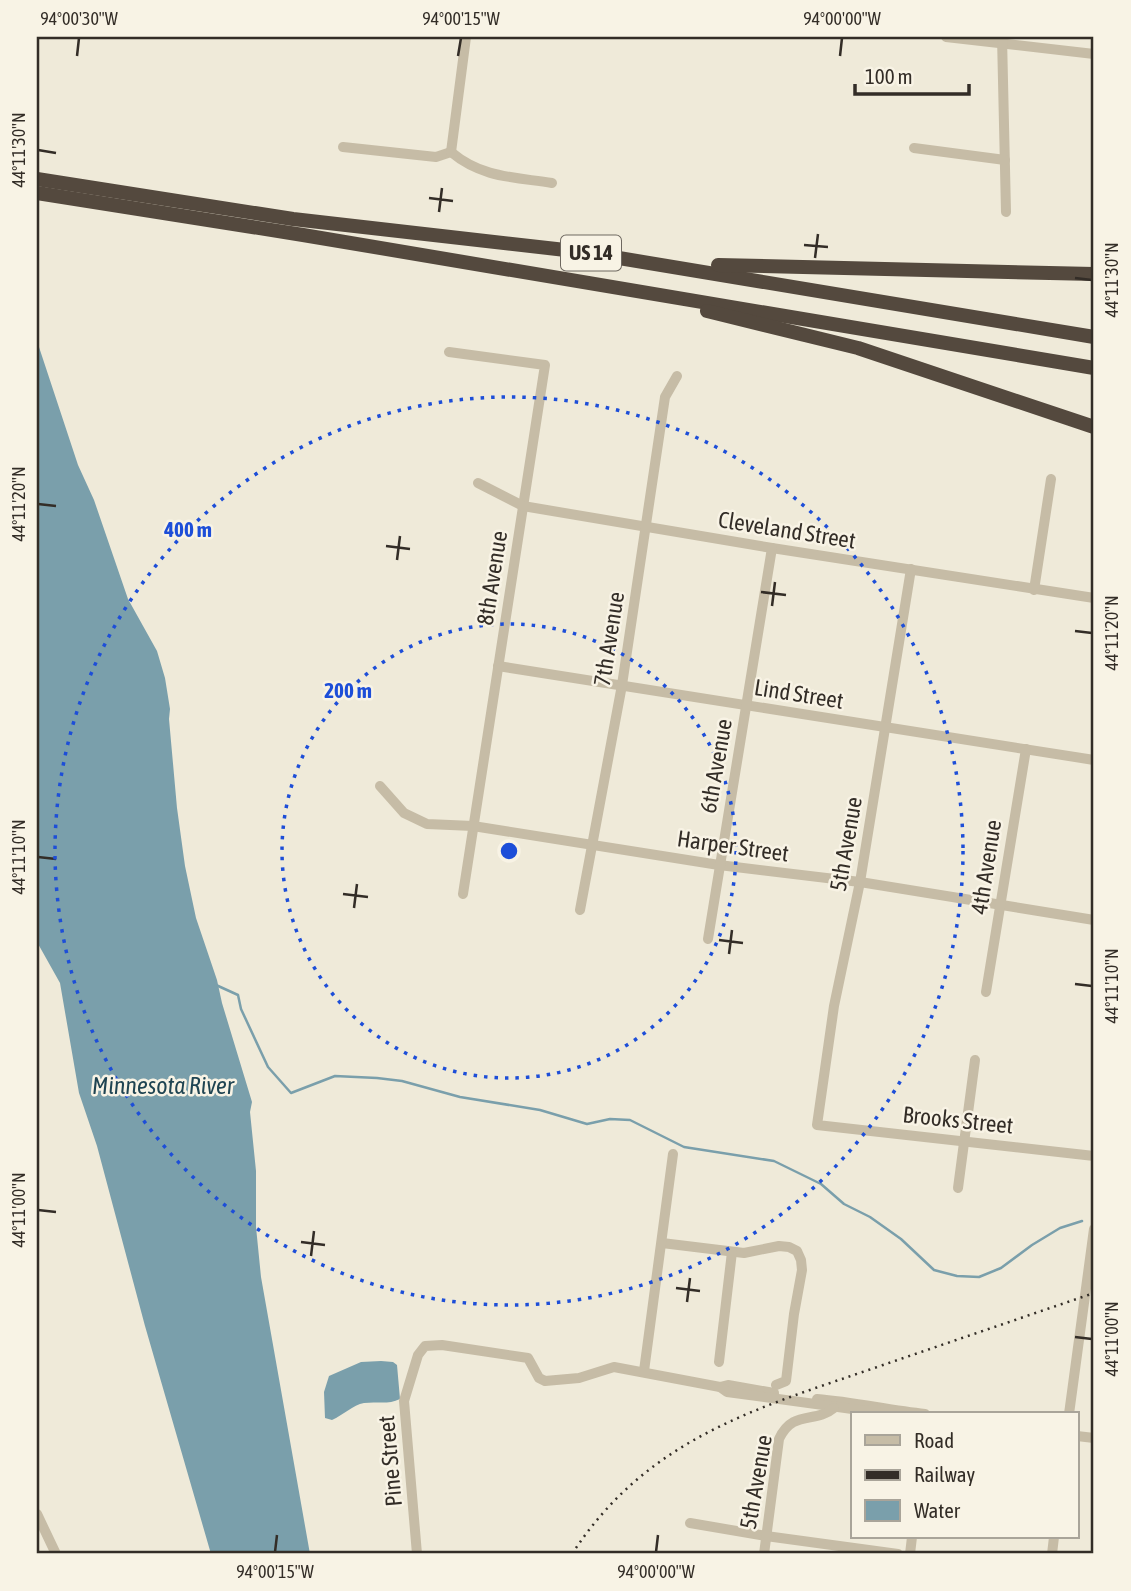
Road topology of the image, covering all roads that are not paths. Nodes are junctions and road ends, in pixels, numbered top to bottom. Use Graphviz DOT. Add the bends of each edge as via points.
graph roads {
  1 [pos="466,37"];
  2 [pos="946,37"];
  3 [pos="1002,40"];
  4 [pos="1094,54"];
  5 [pos="342,147"];
  6 [pos="914,148"];
  7 [pos="451,152"];
  8 [pos="1005,160"];
  9 [pos="37,179"];
  10 [pos="552,183"];
  11 [pos="37,193"];
  12 [pos="1006,212"];
  13 [pos="583,251"];
  14 [pos="1094,274"];
  15 [pos="635,290"];
  16 [pos="1094,337"];
  17 [pos="449,352"];
  18 [pos="1094,368"];
  19 [pos="677,376"];
  20 [pos="1094,427"];
  21 [pos="1051,479"];
  22 [pos="478,483"];
  23 [pos="523,506"];
  24 [pos="645,527"];
  25 [pos="772,548"];
  26 [pos="911,569"];
  27 [pos="1034,590"];
  28 [pos="1094,598"];
  29 [pos="498,666"];
  30 [pos="622,685"];
  31 [pos="746,705"];
  32 [pos="884,727"];
  33 [pos="1026,749"];
  34 [pos="1094,760"];
  35 [pos="380,786"];
  36 [pos="473,826"];
  37 [pos="593,843"];
  38 [pos="719,865"];
  39 [pos="859,882"];
  40 [pos="463,894"];
  41 [pos="999,905"];
  42 [pos="580,910"];
  43 [pos="1094,920"];
  44 [pos="708,939"];
  45 [pos="986,992"];
  46 [pos="975,1060"];
  47 [pos="817,1125"];
  48 [pos="964,1139"];
  49 [pos="673,1154"];
  50 [pos="1094,1156"];
  51 [pos="958,1188"];
  52 [pos="1094,1229"];
  53 [pos="662,1243"];
  54 [pos="732,1252"];
  55 [pos="719,1362"];
  56 [pos="644,1371"];
  57 [pos="781,1383"];
  58 [pos="720,1387"];
  59 [pos="834,1407"];
  60 [pos="876,1408"];
  61 [pos="909,1412"];
  62 [pos="1069,1412"];
  63 [pos="37,1514"];
  64 [pos="690,1523"];
  65 [pos="766,1536"];
  66 [pos="56,1554"];
  67 [pos="417,1554"];
  68 [pos="764,1554"];
  69 [pos="898,1554"];
  1 -- 7 [label="street"];
  2 -- 3 [label="street"];
  3 -- 4 [label="street"];
  3 -- 8 [label="street"];
  5 -- 7 [label="street" via="436,158"];
  6 -- 8 [label="street"];
  7 -- 10 [label="street" via="489,174"];
  8 -- 12 [label="street"];
  9 -- 13 [label="highway, US 14" via="293,219"];
  11 -- 15 [label="highway, US 14"];
  13 -- 14 [label="highway" via="745,267"];
  13 -- 16 [label="highway, US 14"];
  15 -- 18 [label="highway, US 14"];
  15 -- 20 [label="highway" via="858,348"];
  17 -- 23 [label="street, 8th Avenue" via="545,365"];
  19 -- 24 [label="street, 7th Avenue" via="665,397"];
  21 -- 27 [label="street"];
  22 -- 23 [label="street, Cleveland Street"];
  23 -- 24 [label="street, Cleveland Street"];
  23 -- 29 [label="street, 8th Avenue"];
  24 -- 25 [label="street, Cleveland Street"];
  24 -- 30 [label="street, 7th Avenue"];
  25 -- 26 [label="street, Cleveland Street"];
  25 -- 31 [label="street, 6th Avenue"];
  26 -- 27 [label="street, Cleveland Street"];
  26 -- 32 [label="street, 5th Avenue"];
  27 -- 28 [label="street, Cleveland Street"];
  29 -- 30 [label="street, Lind Street"];
  29 -- 36 [label="street, 8th Avenue"];
  30 -- 31 [label="street, Lind Street"];
  30 -- 37 [label="street, 7th Avenue"];
  31 -- 32 [label="street, Lind Street"];
  31 -- 38 [label="street, 6th Avenue"];
  32 -- 33 [label="street, Lind Street"];
  32 -- 39 [label="street, 5th Avenue"];
  33 -- 34 [label="street, Lind Street"];
  33 -- 41 [label="street, 4th Avenue"];
  35 -- 36 [label="street, Harper Street" via="404,813 427,824"];
  36 -- 37 [label="street, Harper Street"];
  36 -- 40 [label="street, 8th Avenue"];
  37 -- 38 [label="street, Harper Street"];
  37 -- 42 [label="street, 7th Avenue"];
  38 -- 39 [label="street, Harper Street"];
  38 -- 44 [label="street, 6th Avenue"];
  39 -- 41 [label="street, Harper Street"];
  39 -- 47 [label="street, 5th Avenue" via="834,1006"];
  41 -- 43 [label="street, Harper Street"];
  41 -- 45 [label="street, 4th Avenue"];
  46 -- 48 [label="street"];
  47 -- 48 [label="street, Brooks Street"];
  48 -- 50 [label="street, Brooks Street"];
  48 -- 51 [label="street"];
  49 -- 53 [label="street"];
  52 -- 62 [label="street"];
  53 -- 54 [label="street"];
  53 -- 56 [label="street"];
  54 -- 55 [label="street"];
  54 -- 57 [label="street" via="789,1247 801,1259"];
  56 -- 58 [label="street, Pine Street"];
  56 -- 67 [label="street, Pine Street" via="614,1367 579,1378 545,1381 538,1378 528,1358 425,1346 404,1401"];
  58 -- 59 [label="street, Pine Street" via="727,1392"];
  58 -- 60 [label="street, Pine Street"];
  59 -- 60 [label="street, Pine Street"];
  59 -- 65 [label="street, 5th Avenue" via="797,1419 779,1439"];
  60 -- 61 [label="street, Pine Street"];
  63 -- 66 [label="street"];
  64 -- 65 [label="street"];
  65 -- 68 [label="street, 5th Avenue"];
  65 -- 69 [label="street"];
}
